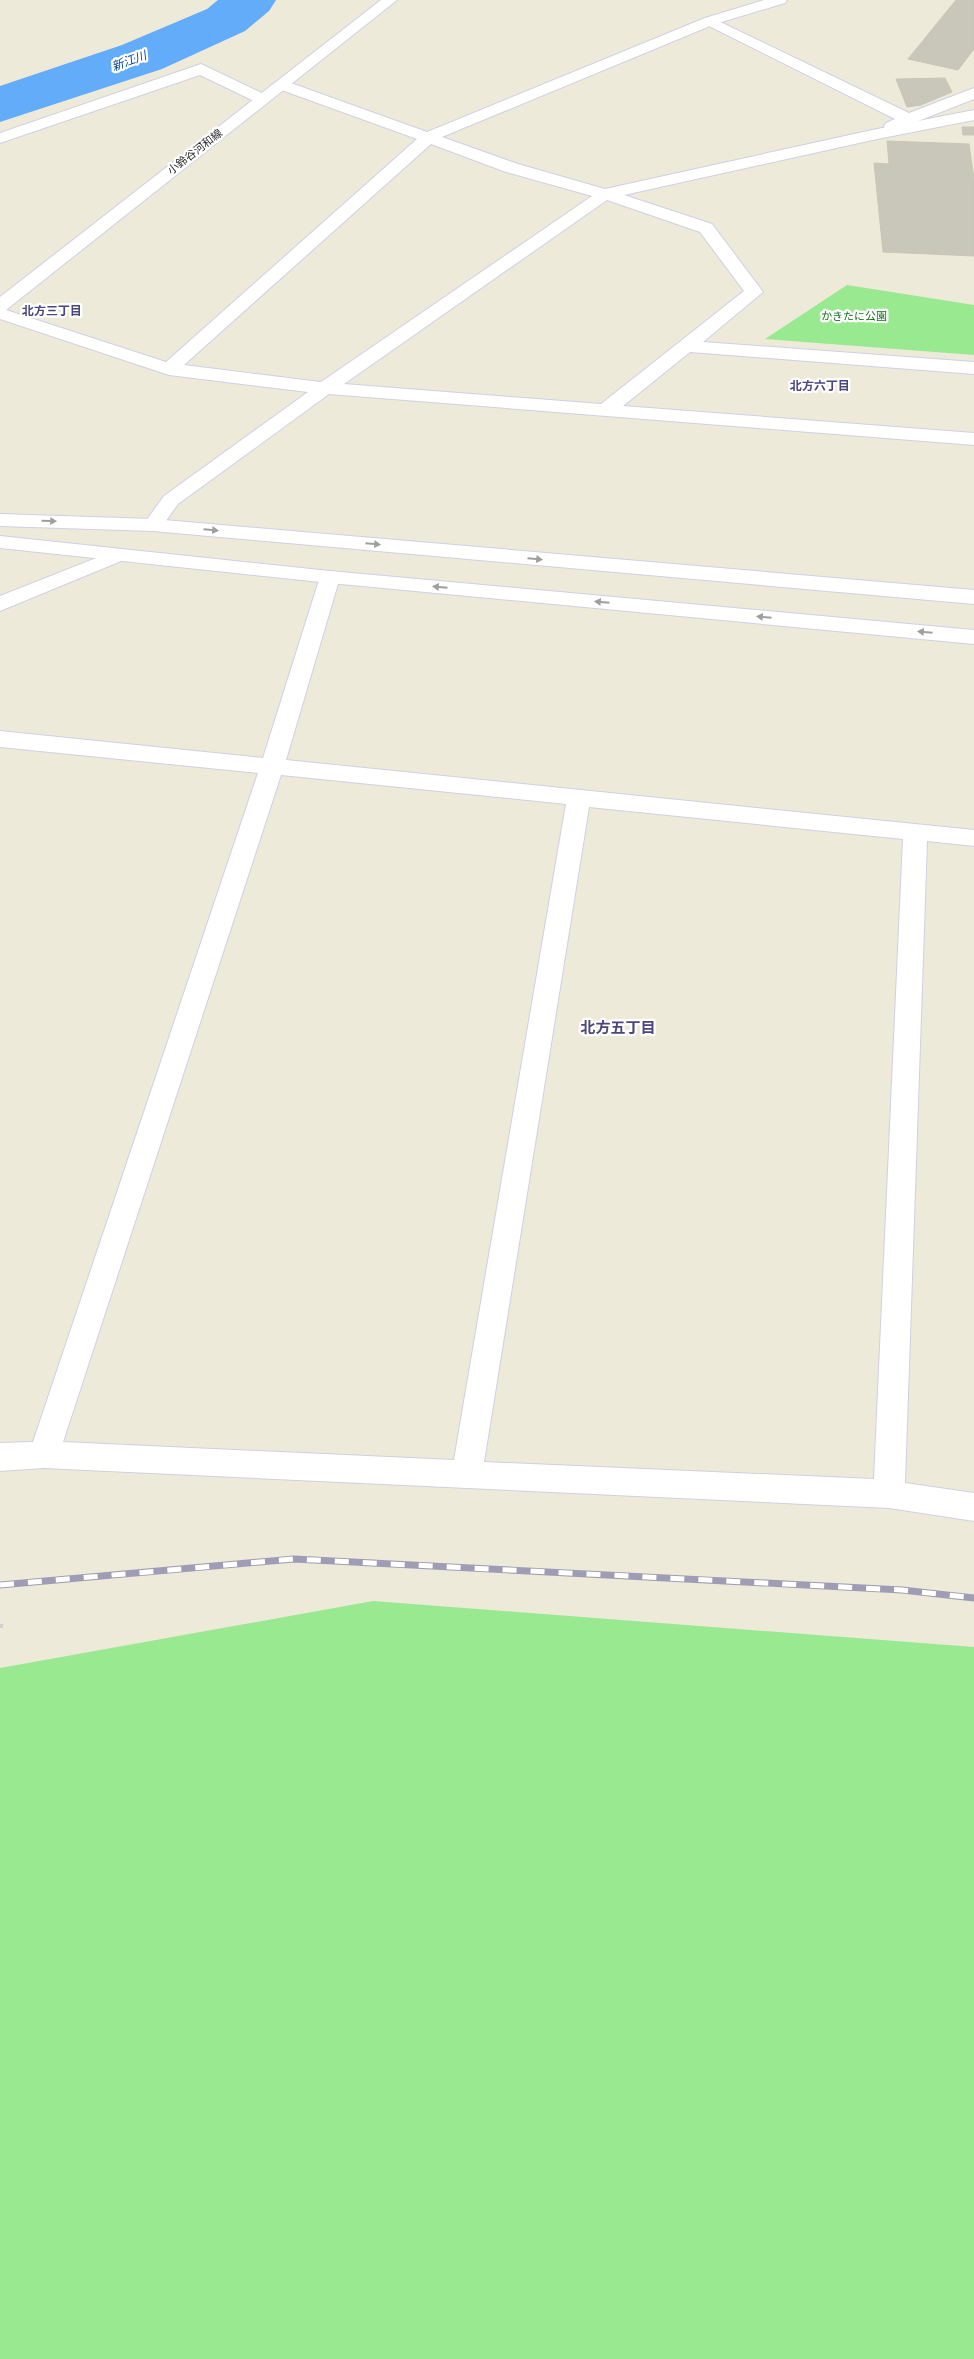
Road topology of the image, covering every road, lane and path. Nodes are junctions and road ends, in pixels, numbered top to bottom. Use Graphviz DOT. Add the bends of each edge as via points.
graph roads {
  1 [pos="390,0"];
  2 [pos="780,0"];
  3 [pos="710,21"];
  4 [pos="282,85"];
  5 [pos="974,93"];
  6 [pos="262,98"];
  7 [pos="974,115"];
  8 [pos="908,119"];
  9 [pos="877,134"];
  10 [pos="429,137"];
  11 [pos="0,138"];
  12 [pos="605,194"];
  13 [pos="0,306"];
  14 [pos="0,313"];
  15 [pos="687,346"];
  16 [pos="974,368"];
  17 [pos="169,369"];
  18 [pos="325,388"];
  19 [pos="608,409"];
  20 [pos="974,439"];
  21 [pos="0,520"];
  22 [pos="153,525"];
  23 [pos="0,542"];
  24 [pos="119,555"];
  25 [pos="330,577"];
  26 [pos="974,598"];
  27 [pos="0,604"];
  28 [pos="974,637"];
  29 [pos="0,739"];
  30 [pos="272,766"];
  31 [pos="579,798"];
  32 [pos="915,832"];
  33 [pos="974,838"];
  34 [pos="44,1455"];
  35 [pos="0,1458"];
  36 [pos="467,1474"];
  37 [pos="889,1494"];
  38 [pos="974,1507"];
  1 -- 4 [label="street, 小鈴谷河和線"];
  2 -- 3 [label="street"];
  3 -- 8 [label="street"];
  3 -- 10 [label="street"];
  4 -- 6 [label="street, 小鈴谷河和線"];
  4 -- 10 [label="street"];
  5 -- 8 [label="street"];
  6 -- 11 [label="street" via="201,69"];
  6 -- 13 [label="street, 小鈴谷河和線"];
  7 -- 9 [label="street"];
  8 -- 9 [label="street"];
  9 -- 12 [label="street"];
  10 -- 12 [label="street" via="512,168"];
  10 -- 17 [label="street"];
  12 -- 15 [label="street" via="706,228 754,292"];
  12 -- 18 [label="street"];
  14 -- 17 [label="street"];
  15 -- 16 [label="street"];
  15 -- 19 [label="street"];
  17 -- 18 [label="street"];
  18 -- 19 [label="street"];
  18 -- 22 [label="street" via="171,500"];
  19 -- 20 [label="street"];
  21 -- 22 [label="street, one-way"];
  22 -- 26 [label="street, one-way"];
  23 -- 24 [label="street"];
  24 -- 25 [label="street"];
  24 -- 27 [label="street"];
  28 -- 25 [label="street, one-way"];
  25 -- 30 [label="street"];
  29 -- 30 [label="street"];
  30 -- 31 [label="street"];
  30 -- 34 [label="street"];
  31 -- 32 [label="street"];
  31 -- 36 [label="street"];
  32 -- 33 [label="street"];
  32 -- 37 [label="street"];
  34 -- 35 [label="street"];
  34 -- 36 [label="street"];
  36 -- 37 [label="street"];
  37 -- 38 [label="street"];
}
